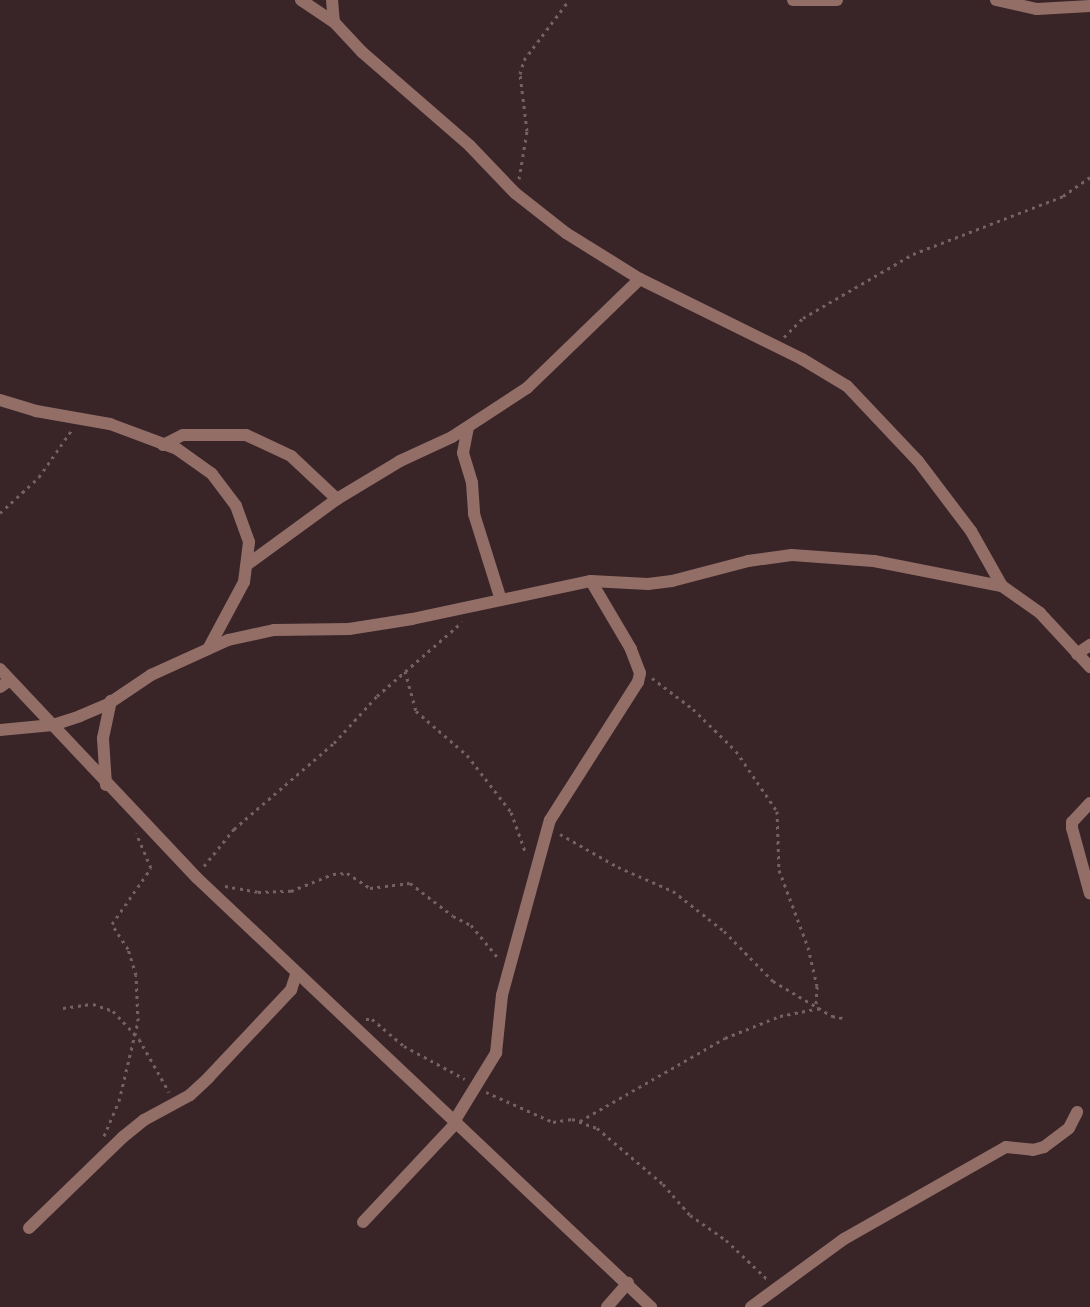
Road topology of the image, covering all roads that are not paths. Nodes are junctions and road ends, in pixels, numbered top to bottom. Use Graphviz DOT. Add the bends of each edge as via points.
graph roads {
  1 [pos="301,0"];
  2 [pos="332,0"];
  3 [pos="793,0"];
  4 [pos="837,0"];
  5 [pos="996,0"];
  6 [pos="1090,6"];
  7 [pos="334,22"];
  8 [pos="640,279"];
  9 [pos="0,400"];
  10 [pos="468,427"];
  11 [pos="163,444"];
  12 [pos="337,499"];
  13 [pos="248,564"];
  14 [pos="591,581"];
  15 [pos="1002,586"];
  16 [pos="501,600"];
  17 [pos="1090,645"];
  18 [pos="208,649"];
  19 [pos="1077,654"];
  20 [pos="1090,667"];
  21 [pos="0,669"];
  22 [pos="5,684"];
  23 [pos="111,701"];
  24 [pos="53,725"];
  25 [pos="0,730"];
  26 [pos="106,785"];
  27 [pos="1090,803"];
  28 [pos="1090,894"];
  29 [pos="296,975"];
  30 [pos="1077,1112"];
  31 [pos="456,1121"];
  32 [pos="363,1222"];
  33 [pos="29,1228"];
  34 [pos="628,1283"];
  35 [pos="607,1307"];
  36 [pos="651,1307"];
  37 [pos="751,1307"];
  1 -- 7 [label="street"];
  2 -- 7 [label="street"];
  3 -- 4 [label="street"];
  5 -- 6 [label="street" via="1037,9"];
  7 -- 8 [label="street" via="362,52 470,146 515,193 566,233"];
  8 -- 10 [label="street" via="527,388"];
  8 -- 15 [label="street" via="847,386 918,461 971,531"];
  9 -- 11 [label="street" via="36,411 81,417"];
  10 -- 12 [label="street"];
  10 -- 16 [label="street" via="464,453 472,483 474,514"];
  11 -- 12 [label="street" via="183,435 246,435 291,456"];
  11 -- 13 [label="street" via="201,464 224,489 246,528"];
  12 -- 13 [label="street"];
  13 -- 18 [label="street" via="237,596"];
  14 -- 15 [label="street" via="672,581 748,561 792,555 874,561"];
  14 -- 16 [label="street"];
  14 -- 31 [label="street" via="640,673 634,690 557,806 548,826 496,1019 496,1053"];
  15 -- 19 [label="street" via="1040,613"];
  16 -- 18 [label="street" via="349,629 274,630 228,640"];
  17 -- 19 [label="street"];
  18 -- 23 [label="street" via="151,675"];
  19 -- 20 [label="street"];
  21 -- 22 [label="street"];
  22 -- 24 [label="street"];
  23 -- 24 [label="street"];
  23 -- 26 [label="street" via="103,738"];
  24 -- 25 [label="street"];
  24 -- 26 [label="street"];
  26 -- 29 [label="street"];
  27 -- 28 [label="street" via="1072,822"];
  29 -- 31 [label="street"];
  29 -- 33 [label="street" via="291,990 190,1095 123,1137"];
  30 -- 37 [label="street" via="1069,1128 1044,1147 1006,1148 843,1239"];
  31 -- 32 [label="street"];
  31 -- 34 [label="street"];
  34 -- 35 [label="street"];
  34 -- 36 [label="street"];
}
